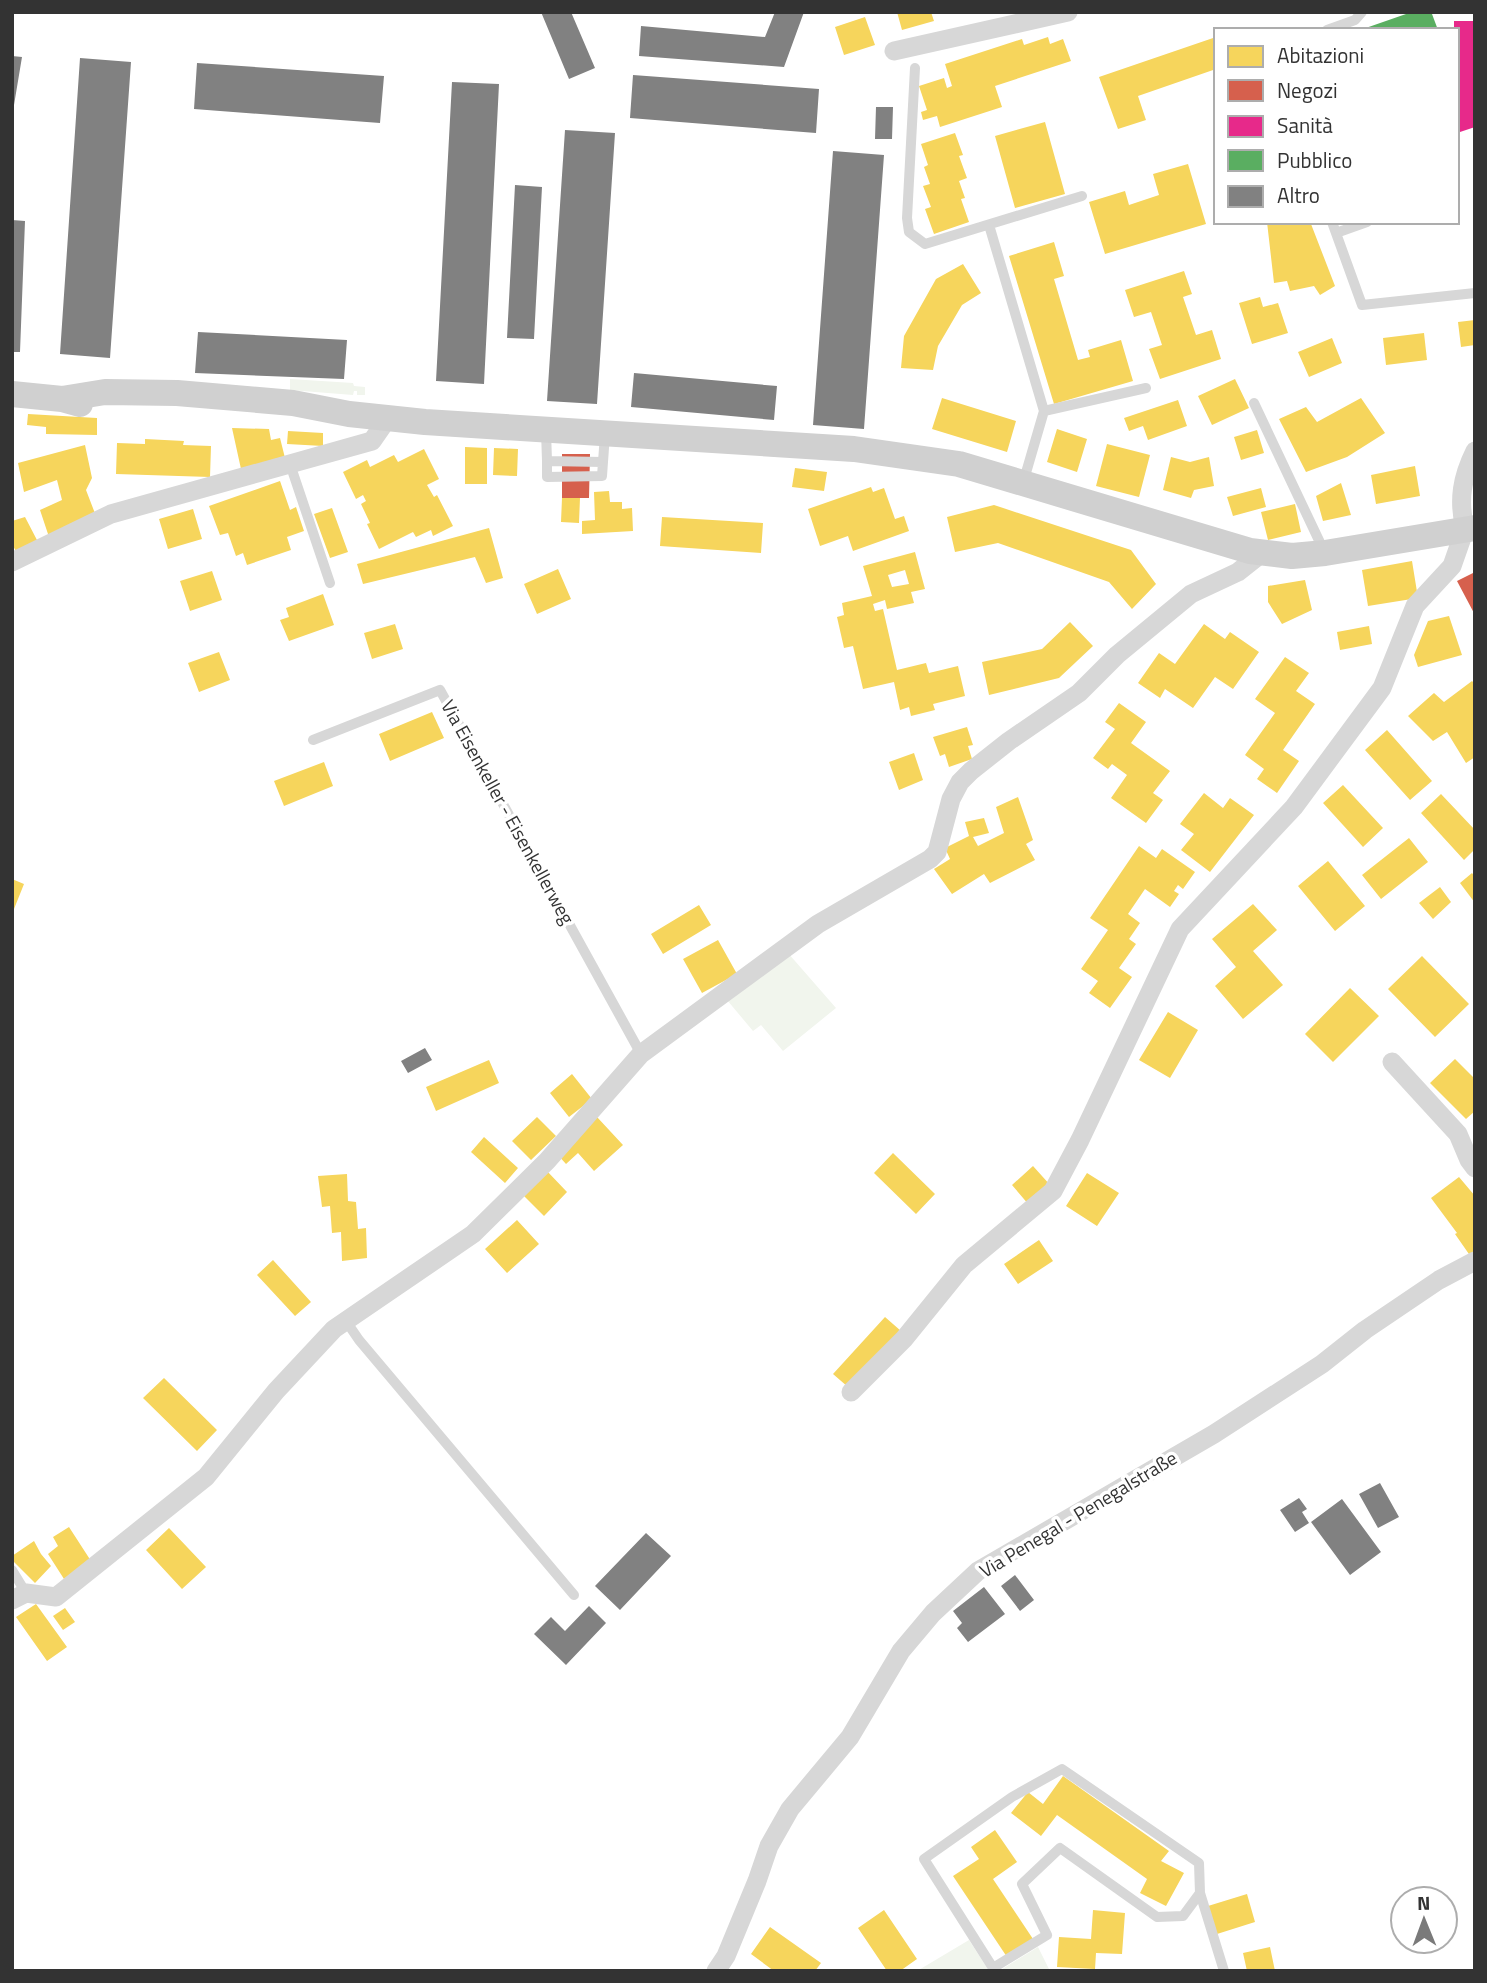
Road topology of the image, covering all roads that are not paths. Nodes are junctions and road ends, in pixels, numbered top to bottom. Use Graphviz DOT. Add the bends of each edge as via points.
graph roads {
  1 [pos="1068,12"];
  2 [pos="1362,12"];
  3 [pos="1333,28"];
  4 [pos="894,51"];
  5 [pos="915,68"];
  6 [pos="1082,196"];
  7 [pos="1333,224"];
  8 [pos="1361,224"];
  9 [pos="989,225"];
  10 [pos="1336,233"];
  11 [pos="1475,293"];
  12 [pos="1146,388"];
  13 [pos="12,394"];
  14 [pos="1254,402"];
  15 [pos="1044,411"];
  16 [pos="388,418"];
  17 [pos="546,430"];
  18 [pos="605,434"];
  19 [pos="1475,451"];
  20 [pos="547,461"];
  21 [pos="603,462"];
  22 [pos="290,464"];
  23 [pos="1023,483"];
  24 [pos="1471,530"];
  25 [pos="1262,553"];
  26 [pos="1325,553"];
  27 [pos="12,562"];
  28 [pos="330,583"];
  29 [pos="313,740"];
  30 [pos="642,1054"];
  31 [pos="1392,1062"];
  32 [pos="1475,1168"];
  33 [pos="1475,1261"];
  34 [pos="346,1321"];
  35 [pos="851,1392"];
  36 [pos="12,1570"];
  37 [pos="574,1595"];
  38 [pos="19,1596"];
  39 [pos="1200,1893"];
  40 [pos="716,1971"];
  41 [pos="1224,1971"];
  1 -- 4 [label="street"];
  2 -- 3 [label="lane" via="1355,20"];
  5 -- 9 [label="lane" via="909,232 925,244"];
  6 -- 9 [label="lane"];
  7 -- 10 [label="lane"];
  8 -- 10 [label="lane"];
  9 -- 15 [label="lane"];
  10 -- 11 [label="lane" via="1362,306"];
  12 -- 15 [label="lane"];
  13 -- 16 [label="main road" via="62,399 105,392 177,393 293,403"];
  14 -- 26 [label="lane"];
  15 -- 23 [label="lane"];
  16 -- 17 [label="main road"];
  16 -- 22 [label="street" via="372,441"];
  17 -- 18 [label="main road"];
  17 -- 20 [label="lane"];
  18 -- 21 [label="lane"];
  18 -- 23 [label="main road" via="853,449 960,464"];
  19 -- 24 [label="street" via="1464,473 1460,511"];
  20 -- 21 [label="lane"];
  20 -- 21 [label="lane" via="547,477 602,476"];
  22 -- 27 [label="street" via="111,514"];
  22 -- 28 [label="lane"];
  23 -- 25 [label="main road"];
  24 -- 26 [label="main road"];
  24 -- 35 [label="street" via="1452,566 1415,606 1382,688 1294,807 1180,929 1053,1191 964,1265 904,1339"];
  25 -- 26 [label="main road"];
  25 -- 30 [label="street" via="1238,572 1191,594 1079,693 971,771 951,799 937,852 930,859 818,924"];
  29 -- 30 [label="lane, Via Eisenkeller - Eisenkellerweg" via="440,690"];
  30 -- 34 [label="street" via="547,1161 473,1234"];
  31 -- 32 [label="street" via="1458,1134"];
  33 -- 40 [label="street, Via Penegal - Penegalstraße" via="1375,1322 1322,1364 1214,1434 978,1571 901,1651 850,1737 790,1809 769,1846"];
  34 -- 37 [label="lane"];
  34 -- 38 [label="street" via="276,1391 206,1477 56,1597"];
  36 -- 38 [label="lane"];
  39 -- 39 [label="lane" via="1199,1863 1062,1769 1012,1797 924,1859 993,1968 1047,1935 1022,1884 1060,1849 1157,1917 1183,1916"];
  39 -- 41 [label="lane"];
}
